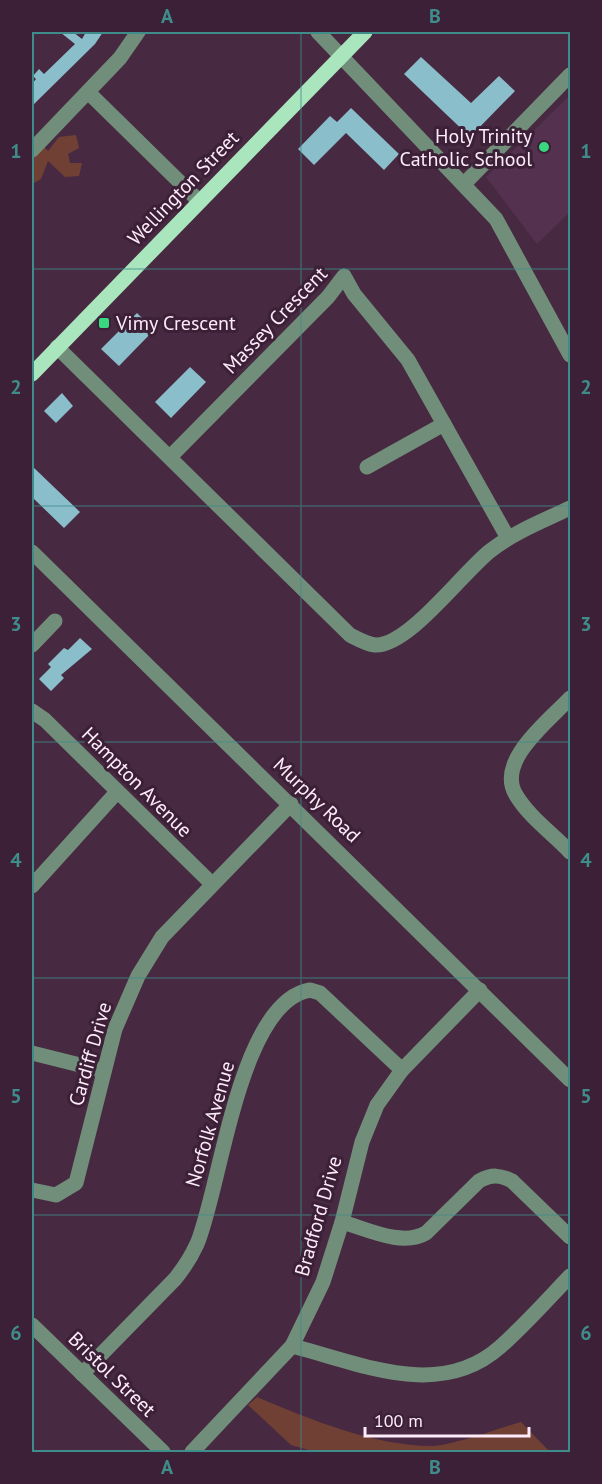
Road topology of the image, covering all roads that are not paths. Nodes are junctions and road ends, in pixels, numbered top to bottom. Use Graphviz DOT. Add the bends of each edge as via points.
graph roads {
  1 [pos="138,32"];
  2 [pos="318,32"];
  3 [pos="365,32"];
  4 [pos="342,55"];
  5 [pos="570,75"];
  6 [pos="88,92"];
  7 [pos="32,150"];
  8 [pos="464,184"];
  9 [pos="199,201"];
  10 [pos="57,347"];
  11 [pos="570,355"];
  12 [pos="32,374"];
  13 [pos="444,424"];
  14 [pos="170,457"];
  15 [pos="367,467"];
  16 [pos="570,508"];
  17 [pos="508,538"];
  18 [pos="32,552"];
  19 [pos="55,621"];
  20 [pos="32,645"];
  21 [pos="570,698"];
  22 [pos="32,711"];
  23 [pos="117,792"];
  24 [pos="291,804"];
  25 [pos="570,852"];
  26 [pos="212,884"];
  27 [pos="32,886"];
  28 [pos="480,990"];
  29 [pos="32,1053"];
  30 [pos="402,1070"];
  31 [pos="104,1071"];
  32 [pos="570,1080"];
  33 [pos="32,1190"];
  34 [pos="342,1222"];
  35 [pos="570,1237"];
  36 [pos="570,1276"];
  37 [pos="32,1325"];
  38 [pos="292,1346"];
  39 [pos="82,1374"];
  40 [pos="162,1452"];
  41 [pos="192,1452"];
  1 -- 6 [label="street"];
  2 -- 4 [label="street"];
  3 -- 4 [label="main road, Wellington Street"];
  4 -- 8 [label="street"];
  4 -- 9 [label="main road, Wellington Street"];
  5 -- 8 [label="street"];
  6 -- 7 [label="street"];
  6 -- 9 [label="street"];
  8 -- 11 [label="street" via="496,219"];
  9 -- 10 [label="main road, Wellington Street"];
  10 -- 12 [label="main road, Wellington Street"];
  10 -- 14 [label="street"];
  13 -- 14 [label="street, Massey Crescent" via="408,360 344,276 328,297"];
  13 -- 15 [label="street"];
  13 -- 17 [label="street, Massey Crescent"];
  14 -- 17 [label="street" via="350,634 376,645 402,637 466,572"];
  16 -- 17 [label="street"];
  18 -- 24 [label="street, Murphy Road"];
  19 -- 20 [label="street"];
  21 -- 25 [label="street" via="519,752 511,779 515,794"];
  22 -- 23 [label="street, Hampton Avenue"];
  23 -- 26 [label="street, Hampton Avenue"];
  23 -- 27 [label="street"];
  24 -- 26 [label="street, Cardiff Drive"];
  24 -- 28 [label="street, Murphy Road"];
  26 -- 31 [label="street, Cardiff Drive" via="162,937 138,976 115,1029"];
  28 -- 30 [label="street, Bradford Drive"];
  28 -- 32 [label="street, Murphy Road"];
  29 -- 31 [label="street"];
  30 -- 34 [label="street, Bradford Drive" via="368,1122"];
  30 -- 39 [label="street, Norfolk Avenue" via="320,993 310,990 289,998 263,1035 239,1086 203,1226 187,1263"];
  31 -- 33 [label="street, Cardiff Drive" via="76,1182 56,1195"];
  34 -- 35 [label="street" via="417,1238 479,1181 501,1176 512,1181"];
  34 -- 38 [label="street, Bradford Drive" via="323,1282"];
  36 -- 38 [label="street" via="499,1348 450,1373 415,1377"];
  37 -- 39 [label="street, Bristol Street"];
  38 -- 41 [label="street, Bradford Drive"];
  39 -- 40 [label="street, Bristol Street"];
}
